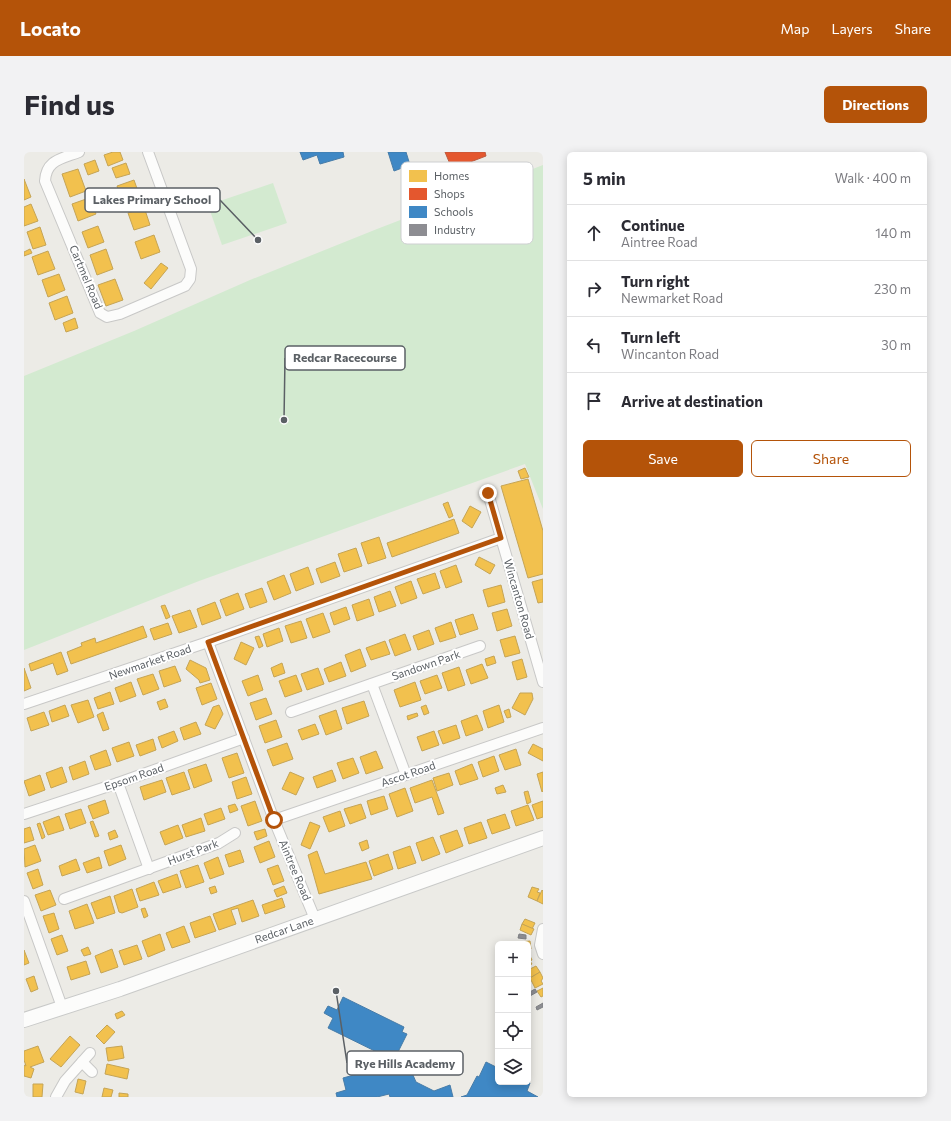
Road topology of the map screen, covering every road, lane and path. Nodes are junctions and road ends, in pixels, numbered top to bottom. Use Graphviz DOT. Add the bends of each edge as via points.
graph roads {
  1 [pos="79,152"];
  2 [pos="148,152"];
  3 [pos="488,493"];
  4 [pos="501,538"];
  5 [pos="208,642"];
  6 [pos="480,646"];
  7 [pos="543,682"];
  8 [pos="372,684"];
  9 [pos="24,704"];
  10 [pos="291,712"];
  11 [pos="543,728"];
  12 [pos="244,738"];
  13 [pos="406,775"];
  14 [pos="118,783"];
  15 [pos="24,814"];
  16 [pos="274,820"];
  17 [pos="235,833"];
  18 [pos="543,838"];
  19 [pos="148,869"];
  20 [pos="64,899"];
  21 [pos="24,901"];
  22 [pos="315,919"];
  23 [pos="543,929"];
  24 [pos="543,954"];
  25 [pos="62,1007"];
  26 [pos="24,1020"];
  27 [pos="90,1053"];
  28 [pos="82,1062"];
  29 [pos="92,1072"];
  30 [pos="56,1097"];
  1 -- 2 [label="street, Cartmel Road" via="50,164 45,172 45,181 100,313 107,317 120,314 185,286 190,279 191,269"];
  3 -- 4 [label="street, Wincanton Road"];
  4 -- 5 [label="street, Newmarket Road"];
  4 -- 7 [label="street, Wincanton Road"];
  5 -- 9 [label="street, Newmarket Road"];
  5 -- 12 [label="street, Aintree Road"];
  6 -- 8 [label="street, Sandown Park"];
  8 -- 10 [label="street, Sandown Park"];
  8 -- 13 [label="street"];
  11 -- 13 [label="street, Ascot Road"];
  12 -- 14 [label="street, Epsom Road"];
  12 -- 16 [label="street, Aintree Road"];
  13 -- 16 [label="street, Ascot Road"];
  14 -- 15 [label="street, Epsom Road"];
  14 -- 19 [label="street"];
  16 -- 22 [label="street, Aintree Road"];
  17 -- 19 [label="street, Hurst Park" via="219,843"];
  18 -- 22 [label="main road, Redcar Lane"];
  19 -- 20 [label="street, Hurst Park"];
  21 -- 25 [label="street"];
  22 -- 25 [label="main road, Redcar Lane" via="120,989"];
  23 -- 24 [label="street" via="540,945"];
  25 -- 26 [label="main road, Redcar Lane"];
  27 -- 28 [label="street"];
  28 -- 29 [label="street"];
  28 -- 30 [label="street"];
}
